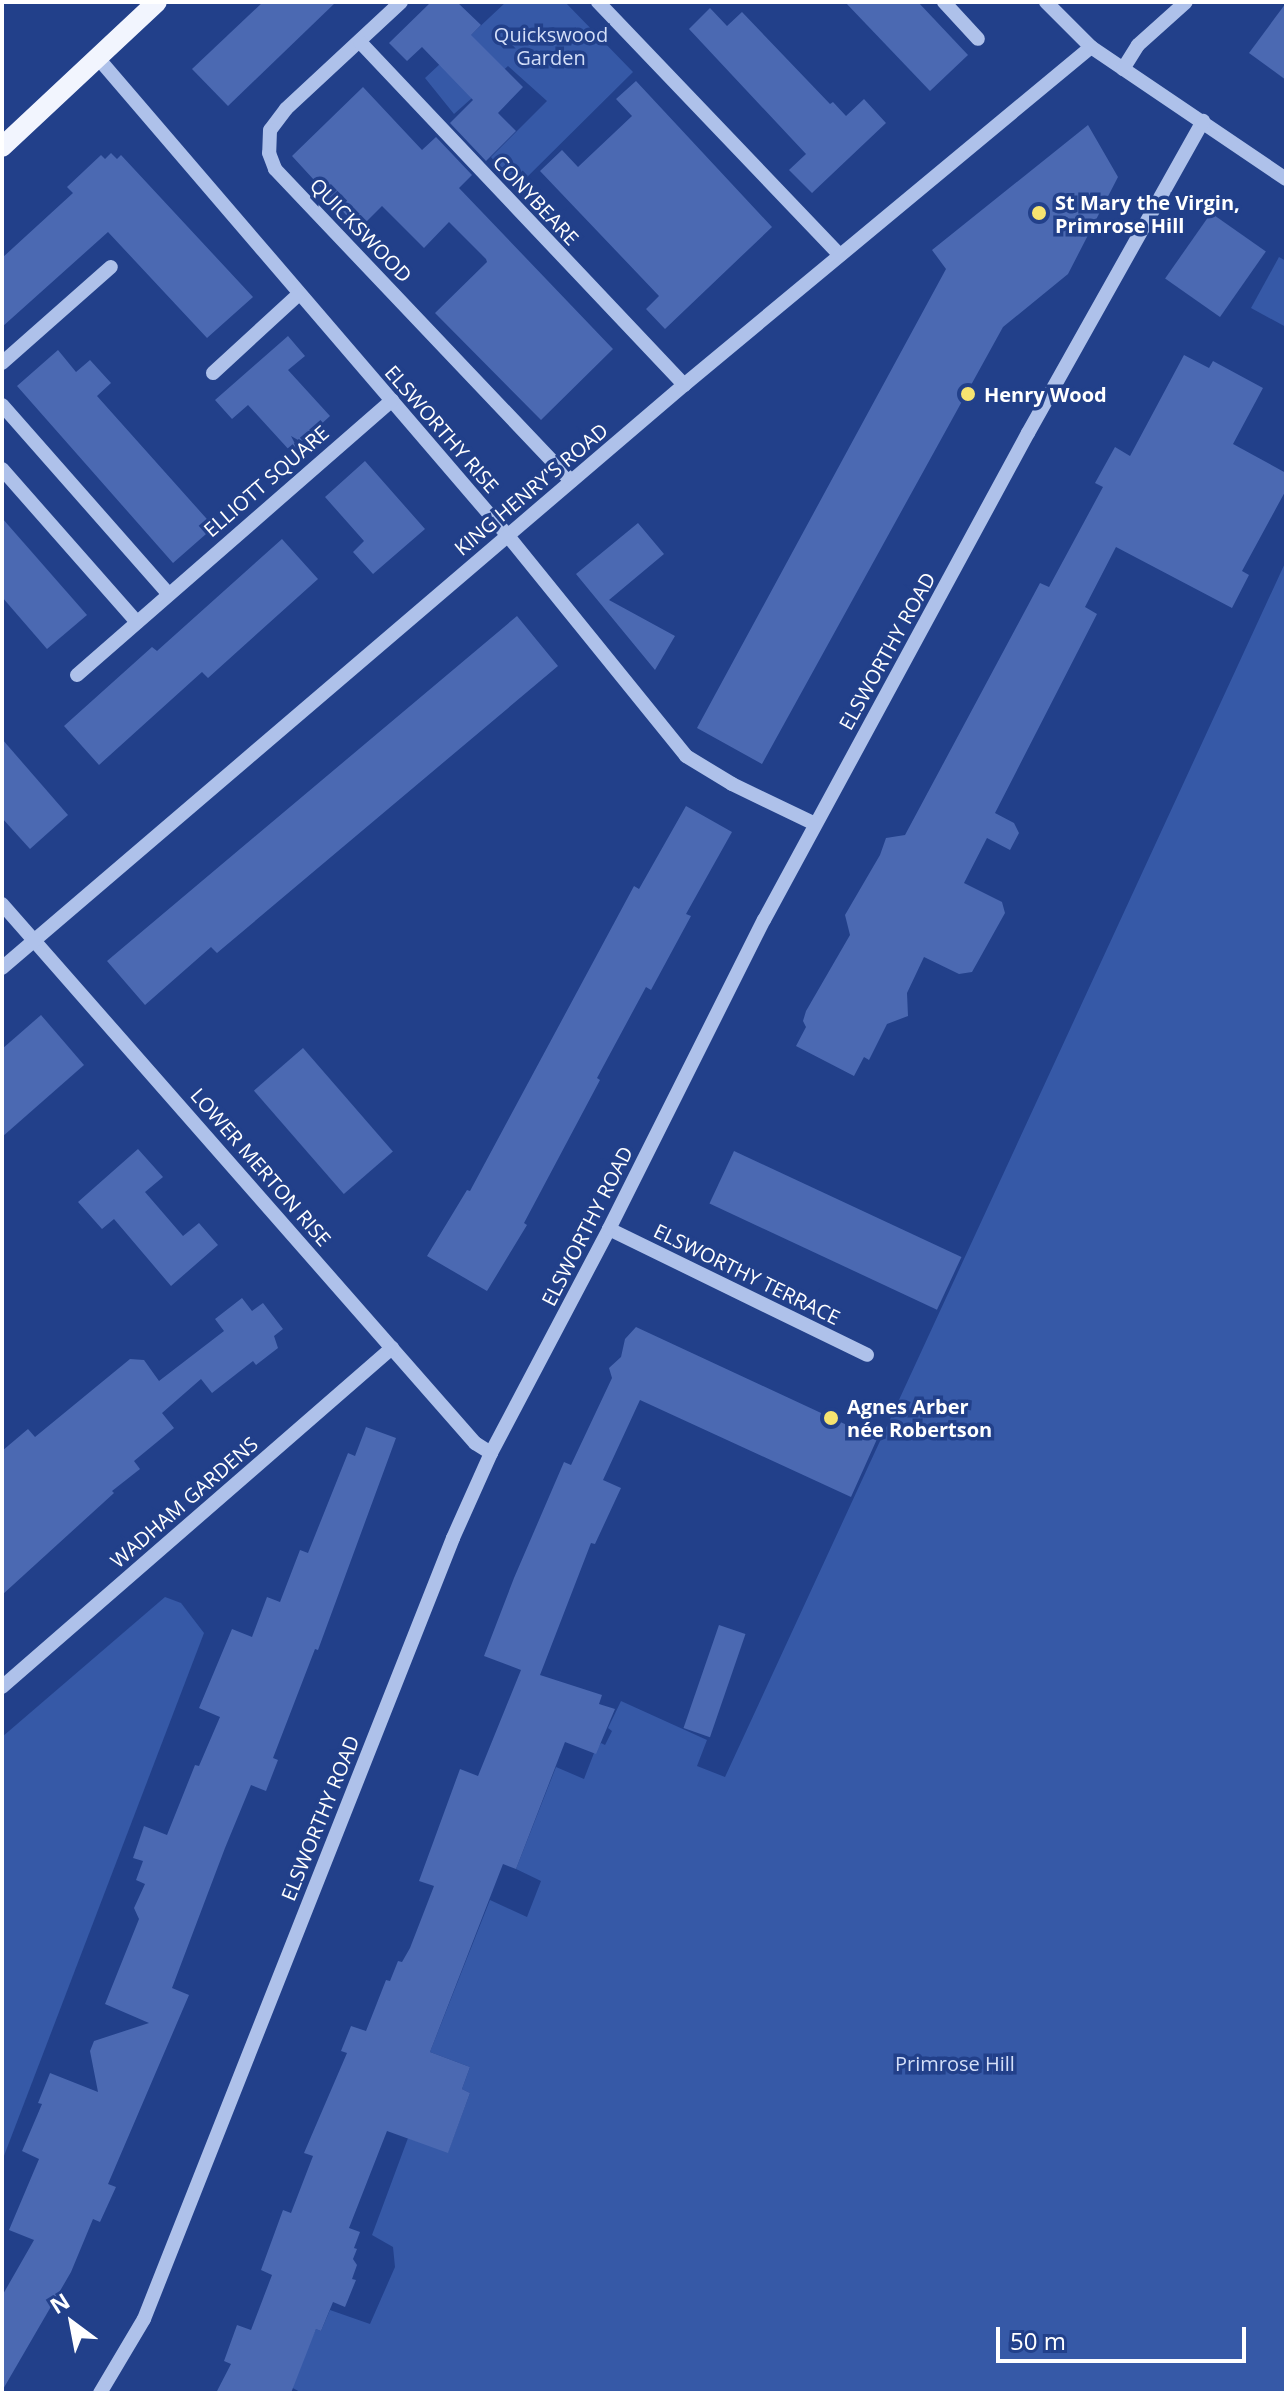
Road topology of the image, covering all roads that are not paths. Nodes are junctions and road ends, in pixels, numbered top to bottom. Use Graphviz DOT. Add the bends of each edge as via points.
graph roads {
  1 [pos="157,2"];
  2 [pos="401,2"];
  3 [pos="598,2"];
  4 [pos="944,2"];
  5 [pos="1046,2"];
  6 [pos="1186,2"];
  7 [pos="978,39"];
  8 [pos="360,42"];
  9 [pos="1091,47"];
  10 [pos="98,58"];
  11 [pos="1123,69"];
  12 [pos="1203,121"];
  13 [pos="2,147"];
  14 [pos="1286,179"];
  15 [pos="840,255"];
  16 [pos="111,267"];
  17 [pos="299,294"];
  18 [pos="2,363"];
  19 [pos="213,373"];
  20 [pos="684,385"];
  21 [pos="392,400"];
  22 [pos="2,405"];
  23 [pos="2,469"];
  24 [pos="571,481"];
  25 [pos="508,536"];
  26 [pos="168,593"];
  27 [pos="137,622"];
  28 [pos="77,675"];
  29 [pos="815,824"];
  30 [pos="2,904"];
  31 [pos="34,941"];
  32 [pos="2,968"];
  33 [pos="609,1229"];
  34 [pos="392,1348"];
  35 [pos="867,1355"];
  36 [pos="491,1453"];
  37 [pos="2,1687"];
  38 [pos="100,2393"];
  1 -- 10 [label="main road"];
  2 -- 8 [label="street, QUICKSWOOD"];
  3 -- 15 [label="street"];
  4 -- 7 [label="street"];
  5 -- 9 [label="street"];
  6 -- 11 [label="street" via="1138,45"];
  8 -- 20 [label="street, CONYBEARE"];
  8 -- 24 [label="street, QUICKSWOOD" via="270,130 275,169"];
  9 -- 11 [label="street"];
  9 -- 15 [label="street, KING HENRY'S ROAD"];
  10 -- 13 [label="main road"];
  10 -- 17 [label="street, ELSWORTHY RISE"];
  11 -- 12 [label="street"];
  12 -- 14 [label="street"];
  12 -- 29 [label="street, ELSWORTHY ROAD"];
  15 -- 20 [label="street, KING HENRY'S ROAD"];
  16 -- 18 [label="street"];
  17 -- 19 [label="street"];
  17 -- 21 [label="street, ELSWORTHY RISE"];
  20 -- 24 [label="street, KING HENRY'S ROAD"];
  21 -- 25 [label="street, ELSWORTHY RISE"];
  21 -- 26 [label="street, ELLIOTT SQUARE"];
  22 -- 26 [label="street"];
  23 -- 27 [label="street"];
  24 -- 25 [label="street, KING HENRY'S ROAD"];
  25 -- 29 [label="street, ELSWORTHY RISE" via="686,756"];
  25 -- 31 [label="street, KING HENRY'S ROAD"];
  26 -- 27 [label="street, ELLIOTT SQUARE"];
  27 -- 28 [label="street, ELLIOTT SQUARE"];
  29 -- 33 [label="street, ELSWORTHY ROAD"];
  30 -- 31 [label="street, LOWER MERTON RISE"];
  31 -- 32 [label="street, KING HENRY'S ROAD"];
  31 -- 34 [label="street, LOWER MERTON RISE"];
  33 -- 35 [label="street, ELSWORTHY TERRACE"];
  33 -- 36 [label="street, ELSWORTHY ROAD"];
  34 -- 36 [label="street, LOWER MERTON RISE" via="475,1443"];
  34 -- 37 [label="street, WADHAM GARDENS"];
  36 -- 38 [label="street, ELSWORTHY ROAD" via="144,2319"];
}
